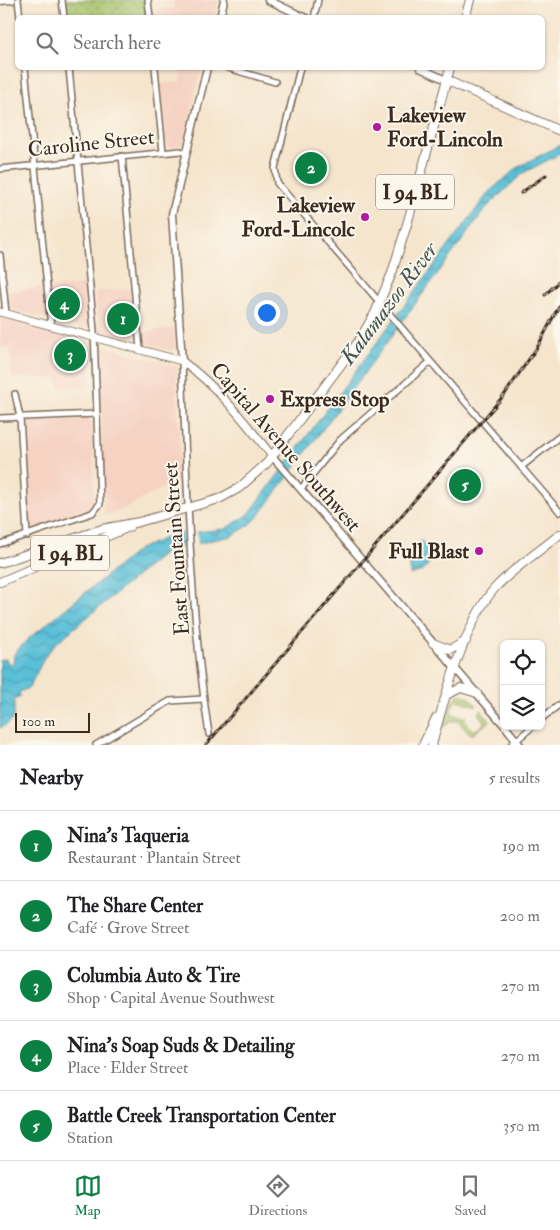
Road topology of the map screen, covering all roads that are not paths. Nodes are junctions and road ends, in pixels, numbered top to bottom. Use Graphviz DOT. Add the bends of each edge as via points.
graph roads {
  1 [pos="12,0"];
  2 [pos="18,0"];
  3 [pos="62,0"];
  4 [pos="148,0"];
  5 [pos="224,0"];
  6 [pos="268,0"];
  7 [pos="318,0"];
  8 [pos="470,0"];
  9 [pos="0,1"];
  10 [pos="20,15"];
  11 [pos="64,15"];
  12 [pos="150,15"];
  13 [pos="221,15"];
  14 [pos="300,15"];
  15 [pos="315,15"];
  16 [pos="466,15"];
  17 [pos="25,70"];
  18 [pos="69,70"];
  19 [pos="155,70"];
  20 [pos="206,70"];
  21 [pos="235,70"];
  22 [pos="300,70"];
  23 [pos="424,70"];
  24 [pos="449,70"];
  25 [pos="446,80"];
  26 [pos="275,82"];
  27 [pos="560,130"];
  28 [pos="163,152"];
  29 [pos="185,153"];
  30 [pos="122,156"];
  31 [pos="78,161"];
  32 [pos="35,165"];
  33 [pos="0,169"];
  34 [pos="0,255"];
  35 [pos="379,302"];
  36 [pos="3,313"];
  37 [pos="51,326"];
  38 [pos="94,337"];
  39 [pos="140,349"];
  40 [pos="182,361"];
  41 [pos="430,362"];
  42 [pos="14,394"];
  43 [pos="97,414"];
  44 [pos="20,417"];
  45 [pos="0,418"];
  46 [pos="560,436"];
  47 [pos="272,456"];
  48 [pos="521,467"];
  49 [pos="301,489"];
  50 [pos="189,508"];
  51 [pos="560,512"];
  52 [pos="139,522"];
  53 [pos="560,534"];
  54 [pos="27,536"];
  55 [pos="0,544"];
  56 [pos="0,563"];
  57 [pos="0,582"];
  58 [pos="467,640"];
  59 [pos="433,644"];
  60 [pos="455,669"];
  61 [pos="477,693"];
  62 [pos="446,694"];
  63 [pos="203,699"];
  64 [pos="560,704"];
  65 [pos="441,709"];
  66 [pos="545,716"];
  67 [pos="500,721"];
  68 [pos="507,730"];
  69 [pos="529,730"];
  70 [pos="209,734"];
  71 [pos="516,743"];
  72 [pos="96,745"];
  73 [pos="423,745"];
  74 [pos="432,745"];
  1 -- 9 [label="street"];
  2 -- 10 [label="street"];
  3 -- 11 [label="street"];
  4 -- 12 [label="street"];
  5 -- 13 [label="street"];
  6 -- 14 [label="street"];
  7 -- 15 [label="street"];
  8 -- 16 [label="main road"];
  17 -- 32 [label="street"];
  18 -- 31 [label="street"];
  19 -- 28 [label="street"];
  20 -- 29 [label="street"];
  21 -- 26 [label="street"];
  22 -- 35 [label="street" via="275,178 280,188"];
  23 -- 25 [label="street"];
  24 -- 25 [label="main road, I 94 BL"];
  25 -- 27 [label="main road"];
  25 -- 35 [label="main road, I 94 BL" via="408,221"];
  28 -- 29 [label="street, Caroline Street"];
  28 -- 30 [label="street, Caroline Street"];
  29 -- 40 [label="street" via="174,197 171,226"];
  30 -- 31 [label="street, Caroline Street"];
  30 -- 39 [label="street"];
  31 -- 32 [label="street, Caroline Street"];
  31 -- 38 [label="street"];
  32 -- 33 [label="street, Caroline Street"];
  32 -- 37 [label="street"];
  34 -- 36 [label="street"];
  35 -- 41 [label="street"];
  35 -- 47 [label="main road, I 94 BL" via="358,342"];
  36 -- 37 [label="main road, Capital Avenue Southwest"];
  37 -- 38 [label="main road, Capital Avenue Southwest"];
  38 -- 39 [label="main road, Capital Avenue Southwest"];
  38 -- 43 [label="street"];
  39 -- 40 [label="main road, Capital Avenue Southwest"];
  40 -- 47 [label="main road, Capital Avenue Southwest" via="216,391"];
  40 -- 50 [label="street, East Fountain Street"];
  41 -- 48 [label="street"];
  41 -- 49 [label="street" via="335,445"];
  42 -- 44 [label="street"];
  43 -- 44 [label="street"];
  43 -- 54 [label="street" via="98,509"];
  44 -- 45 [label="street"];
  44 -- 54 [label="street"];
  46 -- 48 [label="street"];
  47 -- 49 [label="street, Capital Avenue Southwest"];
  47 -- 50 [label="main road, I 94 BL" via="239,488 219,499"];
  48 -- 51 [label="street"];
  49 -- 59 [label="street, Capital Avenue Southwest"];
  50 -- 52 [label="main road, I 94 BL"];
  50 -- 63 [label="street, East Fountain Street"];
  52 -- 56 [label="main road, I 94 BL" via="102,529"];
  52 -- 57 [label="main road, I 94 BL"];
  53 -- 58 [label="main road" via="495,588 480,608"];
  54 -- 55 [label="street"];
  58 -- 59 [label="main road" via="450,650"];
  58 -- 60 [label="main road"];
  59 -- 60 [label="street, Capital Avenue Southwest"];
  60 -- 61 [label="street, Capital Avenue Southwest"];
  60 -- 62 [label="main road"];
  61 -- 62 [label="main road" via="461,688"];
  61 -- 67 [label="street, Capital Avenue Southwest"];
  62 -- 65 [label="main road"];
  63 -- 70 [label="street, East Fountain Street"];
  63 -- 72 [label="street" via="170,701"];
  64 -- 66 [label="street"];
  65 -- 73 [label="main road"];
  65 -- 74 [label="main road"];
  68 -- 71 [label="street, Capital Avenue Southwest"];
  69 -- 71 [label="street"];
}
